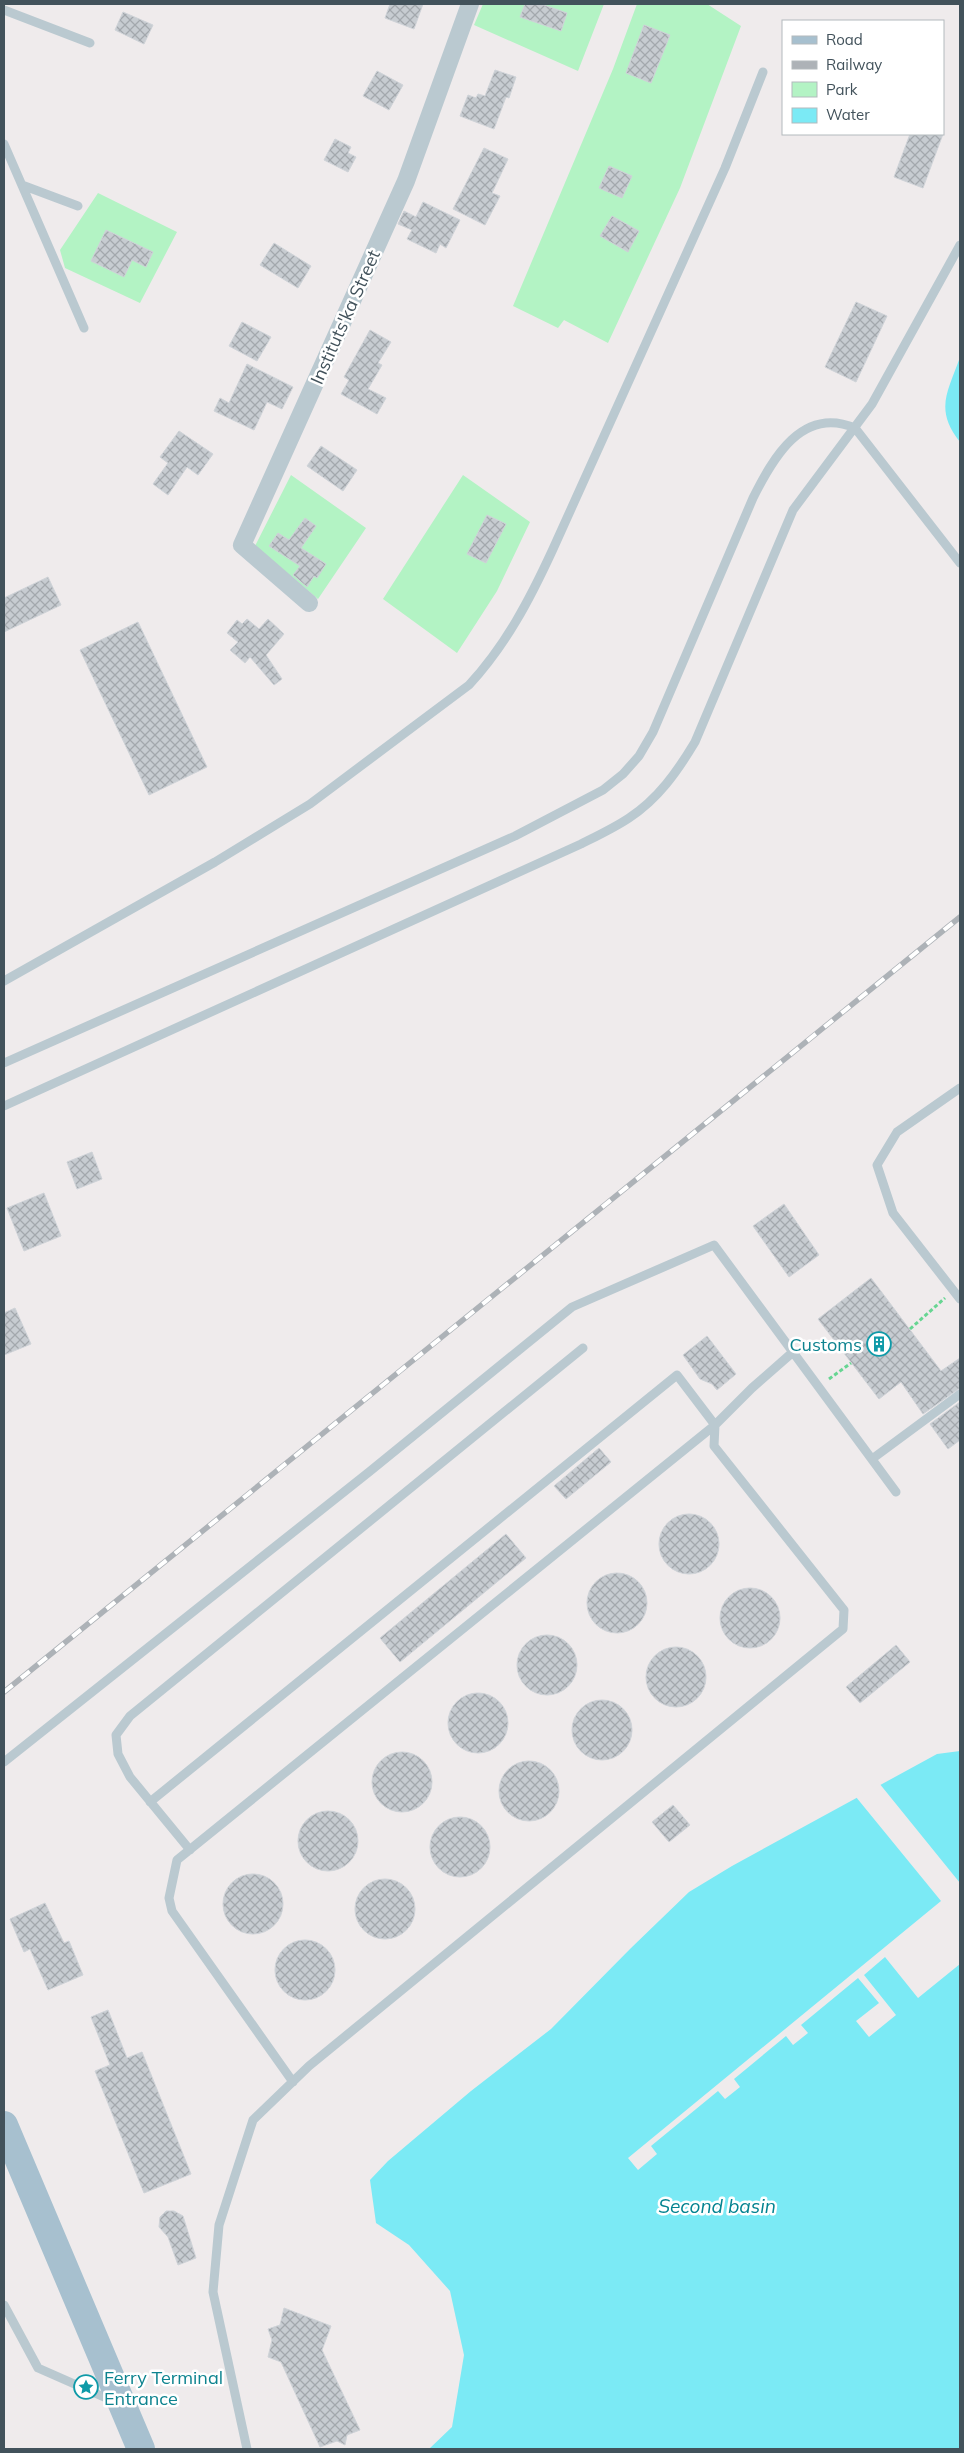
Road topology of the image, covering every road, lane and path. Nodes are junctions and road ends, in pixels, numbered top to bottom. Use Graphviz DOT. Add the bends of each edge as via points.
graph roads {
  1 [pos="470,4"];
  2 [pos="4,10"];
  3 [pos="90,43"];
  4 [pos="763,72"];
  5 [pos="4,144"];
  6 [pos="22,185"];
  7 [pos="78,206"];
  8 [pos="960,245"];
  9 [pos="84,328"];
  10 [pos="855,428"];
  11 [pos="960,563"];
  12 [pos="309,603"];
  13 [pos="4,981"];
  14 [pos="4,1063"];
  15 [pos="960,1088"];
  16 [pos="4,1106"];
  17 [pos="954,1290"];
  18 [pos="960,1299"];
  19 [pos="910,1329"];
  20 [pos="582,1348"];
  21 [pos="793,1352"];
  22 [pos="851,1363"];
  23 [pos="819,1388"];
  24 [pos="960,1394"];
  25 [pos="716,1425"];
  26 [pos="872,1459"];
  27 [pos="896,1492"];
  28 [pos="4,1762"];
  29 [pos="150,1802"];
  30 [pos="190,1850"];
  31 [pos="293,2082"];
  32 [pos="4,2125"];
  33 [pos="4,2305"];
  34 [pos="120,2404"];
  35 [pos="141,2449"];
  36 [pos="247,2449"];
  1 -- 12 [label="street, Instituts'ka Street" via="406,181 242,545"];
  2 -- 3 [label="lane"];
  4 -- 13 [label="lane" via="725,168 553,549 531,596 492,661 469,686 310,804 215,862"];
  5 -- 6 [label="lane"];
  6 -- 7 [label="lane"];
  6 -- 9 [label="lane"];
  8 -- 10 [label="lane" via="872,404"];
  10 -- 11 [label="lane"];
  10 -- 14 [label="lane" via="838,421 820,423 787,444 768,468 653,732 639,756 603,790 515,836"];
  10 -- 16 [label="lane" via="793,510 695,742 656,798 629,819 581,844"];
  15 -- 17 [label="lane" via="897,1132 877,1165 893,1212"];
  17 -- 18 [label="lane"];
  17 -- 19 [label="path"];
  20 -- 29 [label="lane" via="130,1716 116,1735 118,1754 130,1777"];
  21 -- 23 [label="lane"];
  21 -- 25 [label="lane"];
  21 -- 28 [label="lane" via="714,1245 572,1307"];
  22 -- 23 [label="path"];
  23 -- 26 [label="lane"];
  24 -- 26 [label="lane"];
  25 -- 29 [label="lane" via="677,1375"];
  25 -- 30 [label="lane"];
  25 -- 31 [label="lane" via="714,1446 844,1610 842,1629"];
  26 -- 27 [label="lane"];
  29 -- 30 [label="lane"];
  30 -- 31 [label="lane" via="177,1860 169,1898 172,1911"];
  31 -- 36 [label="lane" via="252,2120 219,2225 213,2292"];
  32 -- 34 [label="main road"];
  33 -- 34 [label="lane" via="38,2368"];
  34 -- 35 [label="main road"];
}
